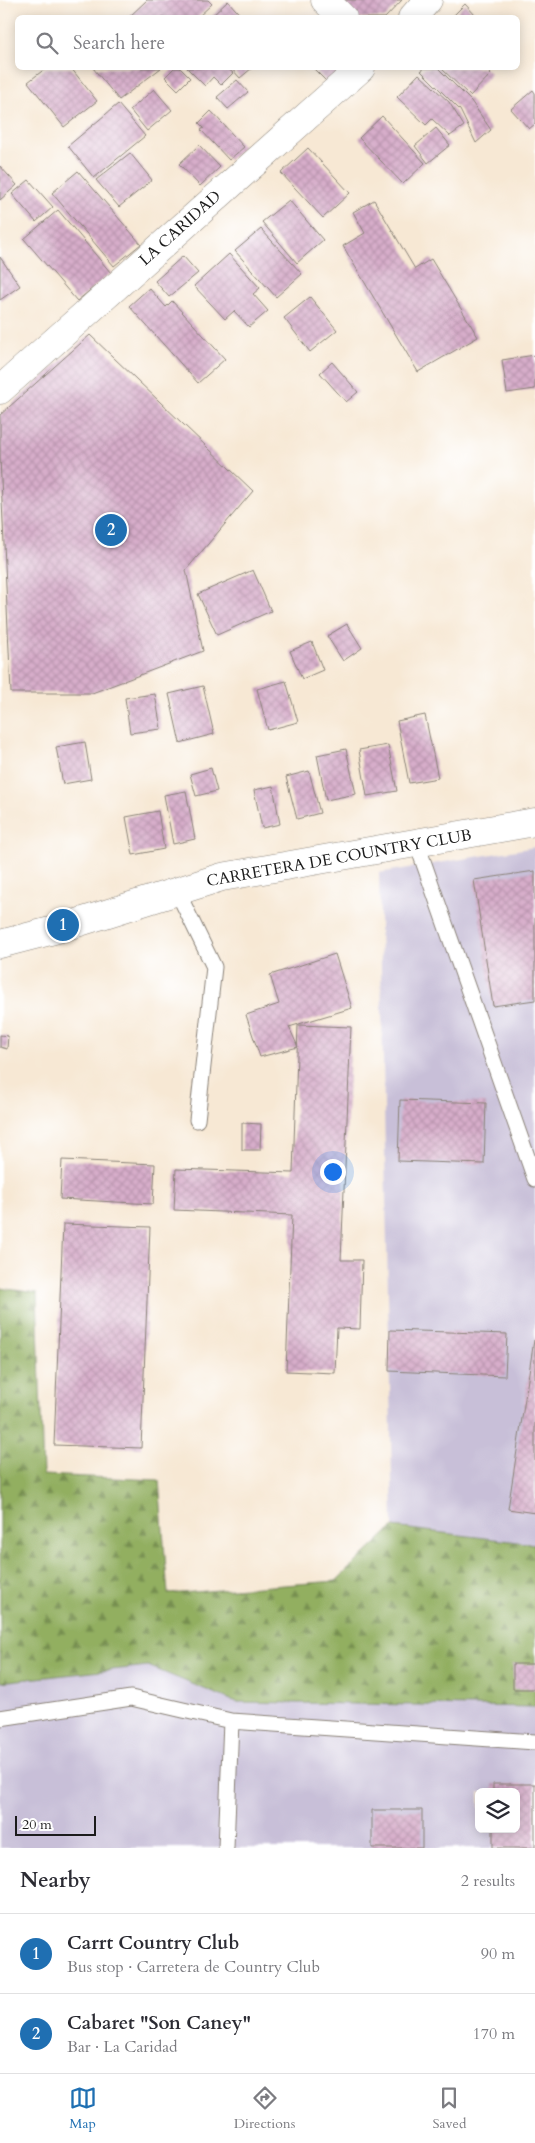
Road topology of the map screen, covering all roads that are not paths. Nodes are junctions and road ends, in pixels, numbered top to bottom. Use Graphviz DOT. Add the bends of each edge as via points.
graph roads {
  1 [pos="325,0"];
  2 [pos="428,0"];
  3 [pos="340,15"];
  4 [pos="415,15"];
  5 [pos="359,70"];
  6 [pos="0,390"];
  7 [pos="535,822"];
  8 [pos="417,844"];
  9 [pos="177,891"];
  10 [pos="0,944"];
  11 [pos="198,1120"];
  12 [pos="535,1179"];
  13 [pos="0,1718"];
  14 [pos="231,1721"];
  15 [pos="535,1742"];
  16 [pos="226,1848"];
  1 -- 3 [label="street"];
  2 -- 4 [label="street"];
  5 -- 6 [label="street, LA CARIDAD"];
  7 -- 8 [label="street, CARRETERA DE COUNTRY CLUB"];
  8 -- 9 [label="street, CARRETERA DE COUNTRY CLUB" via="222,877"];
  8 -- 12 [label="lane"];
  9 -- 10 [label="street, CARRETERA DE COUNTRY CLUB"];
  9 -- 11 [label="lane" via="214,967"];
  13 -- 14 [label="lane" via="131,1698"];
  14 -- 15 [label="lane"];
  14 -- 16 [label="lane"];
}
